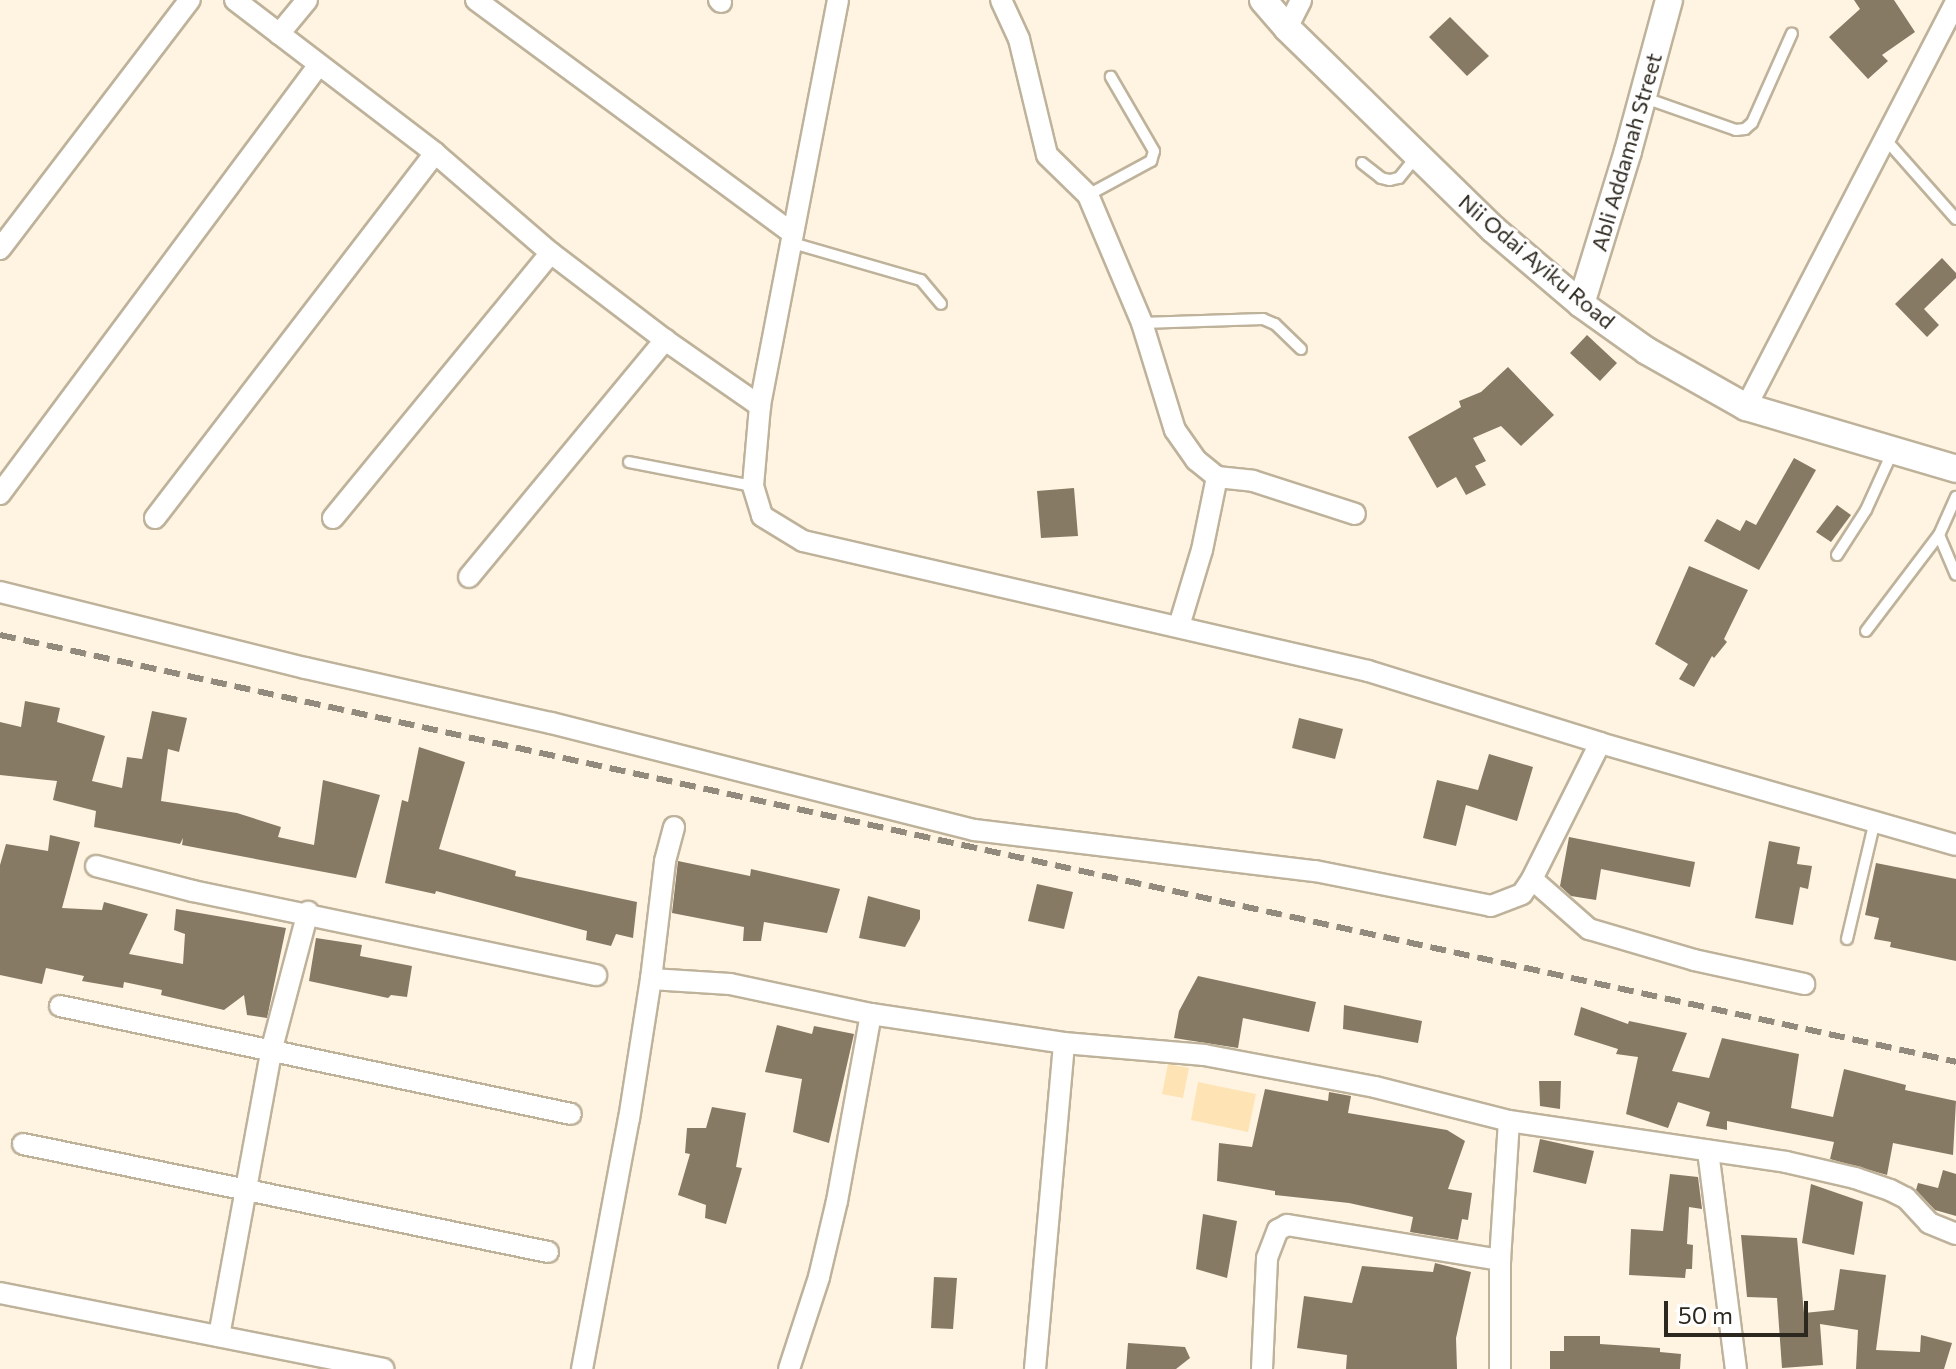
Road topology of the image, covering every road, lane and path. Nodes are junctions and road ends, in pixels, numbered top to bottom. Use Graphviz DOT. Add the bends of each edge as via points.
graph roads {
  1 [pos="190,0"];
  2 [pos="235,0"];
  3 [pos="307,0"];
  4 [pos="476,0"];
  5 [pos="838,0"];
  6 [pos="1001,0"];
  7 [pos="1263,0"];
  8 [pos="1301,0"];
  9 [pos="1669,0"];
  10 [pos="1956,2"];
  11 [pos="1287,28"];
  12 [pos="1792,33"];
  13 [pos="279,34"];
  14 [pos="318,66"];
  15 [pos="1111,77"];
  16 [pos="1643,97"];
  17 [pos="1887,141"];
  18 [pos="435,153"];
  19 [pos="1418,155"];
  20 [pos="1362,163"];
  21 [pos="1088,195"];
  22 [pos="1956,219"];
  23 [pos="790,237"];
  24 [pos="0,249"];
  25 [pos="551,253"];
  26 [pos="941,304"];
  27 [pos="1581,304"];
  28 [pos="1142,323"];
  29 [pos="665,340"];
  30 [pos="1301,349"];
  31 [pos="760,406"];
  32 [pos="1746,407"];
  33 [pos="1893,451"];
  34 [pos="629,462"];
  35 [pos="1956,469"];
  36 [pos="1217,477"];
  37 [pos="753,486"];
  38 [pos="0,494"];
  39 [pos="1956,497"];
  40 [pos="1355,514"];
  41 [pos="155,518"];
  42 [pos="333,518"];
  43 [pos="1939,535"];
  44 [pos="1837,555"];
  45 [pos="1956,575"];
  46 [pos="469,577"];
  47 [pos="0,592"];
  48 [pos="1179,626"];
  49 [pos="1866,631"];
  50 [pos="1600,743"];
  51 [pos="1875,821"];
  52 [pos="674,827"];
  53 [pos="1956,845"];
  54 [pos="96,866"];
  55 [pos="1532,879"];
  56 [pos="308,912"];
  57 [pos="1847,939"];
  58 [pos="596,975"];
  59 [pos="651,979"];
  60 [pos="1804,984"];
  61 [pos="60,1006"];
  62 [pos="871,1014"];
  63 [pos="1064,1043"];
  64 [pos="272,1048"];
  65 [pos="571,1114"];
  66 [pos="1509,1121"];
  67 [pos="23,1144"];
  68 [pos="1708,1151"];
  69 [pos="245,1189"];
  70 [pos="1956,1234"];
  71 [pos="548,1252"];
  72 [pos="1500,1260"];
  73 [pos="0,1296"];
  74 [pos="219,1336"];
  75 [pos="384,1369"];
  76 [pos="582,1369"];
  77 [pos="789,1369"];
  78 [pos="1035,1369"];
  79 [pos="1262,1369"];
  80 [pos="1500,1369"];
  81 [pos="1736,1369"];
  1 -- 24 [label="street"];
  2 -- 13 [label="street"];
  3 -- 13 [label="street"];
  4 -- 23 [label="street"];
  5 -- 23 [label="street"];
  6 -- 21 [label="street" via="1019,39 1047,155"];
  7 -- 11 [label="street, Nii Odai Ayiku Road"];
  8 -- 11 [label="street"];
  9 -- 16 [label="street, Abli Addamah Street"];
  10 -- 17 [label="street"];
  11 -- 19 [label="street, Nii Odai Ayiku Road"];
  12 -- 16 [label="lane" via="1745,129"];
  13 -- 14 [label="street"];
  14 -- 18 [label="street"];
  14 -- 38 [label="street"];
  15 -- 21 [label="lane" via="1154,151 1151,161"];
  16 -- 27 [label="street, Abli Addamah Street"];
  17 -- 22 [label="lane"];
  17 -- 32 [label="street"];
  18 -- 25 [label="street"];
  18 -- 41 [label="street"];
  19 -- 20 [label="lane" via="1399,178 1390,180"];
  19 -- 27 [label="street, Nii Odai Ayiku Road" via="1493,229"];
  21 -- 28 [label="street"];
  23 -- 26 [label="lane" via="921,280"];
  23 -- 31 [label="street"];
  25 -- 29 [label="street"];
  25 -- 42 [label="street"];
  27 -- 32 [label="street, Nii Odai Ayiku Road" via="1647,351"];
  28 -- 30 [label="lane" via="1263,319"];
  28 -- 36 [label="street" via="1175,430 1196,460"];
  29 -- 31 [label="street"];
  29 -- 46 [label="street"];
  31 -- 37 [label="street"];
  32 -- 33 [label="street, Nii Odai Ayiku Road"];
  33 -- 35 [label="street, Nii Odai Ayiku Road"];
  33 -- 44 [label="lane" via="1866,510"];
  34 -- 37 [label="lane"];
  36 -- 40 [label="street" via="1253,481"];
  36 -- 48 [label="street"];
  37 -- 48 [label="street" via="762,516 803,541"];
  39 -- 43 [label="lane"];
  43 -- 45 [label="lane"];
  43 -- 49 [label="lane"];
  47 -- 55 [label="street" via="974,830 1315,871 1491,906 1522,894"];
  48 -- 50 [label="street" via="1368,671"];
  50 -- 51 [label="street"];
  50 -- 55 [label="street"];
  51 -- 53 [label="street"];
  51 -- 57 [label="lane"];
  52 -- 59 [label="street"];
  54 -- 56 [label="street"];
  55 -- 60 [label="street" via="1589,929 1694,960"];
  56 -- 58 [label="street"];
  56 -- 64 [label="street"];
  59 -- 62 [label="street" via="730,984"];
  59 -- 76 [label="street"];
  61 -- 64 [label="street"];
  62 -- 63 [label="street"];
  62 -- 77 [label="street" via="837,1201"];
  63 -- 66 [label="street" via="1204,1055 1375,1087"];
  63 -- 78 [label="street"];
  64 -- 65 [label="street"];
  64 -- 69 [label="street"];
  66 -- 68 [label="street"];
  66 -- 72 [label="street"];
  67 -- 69 [label="street"];
  68 -- 70 [label="street" via="1855,1178 1906,1198 1929,1223"];
  68 -- 81 [label="street"];
  69 -- 71 [label="street"];
  69 -- 74 [label="street"];
  72 -- 79 [label="street" via="1287,1225 1278,1230 1267,1258"];
  72 -- 80 [label="street"];
  73 -- 74 [label="street"];
  74 -- 75 [label="street"];
}
